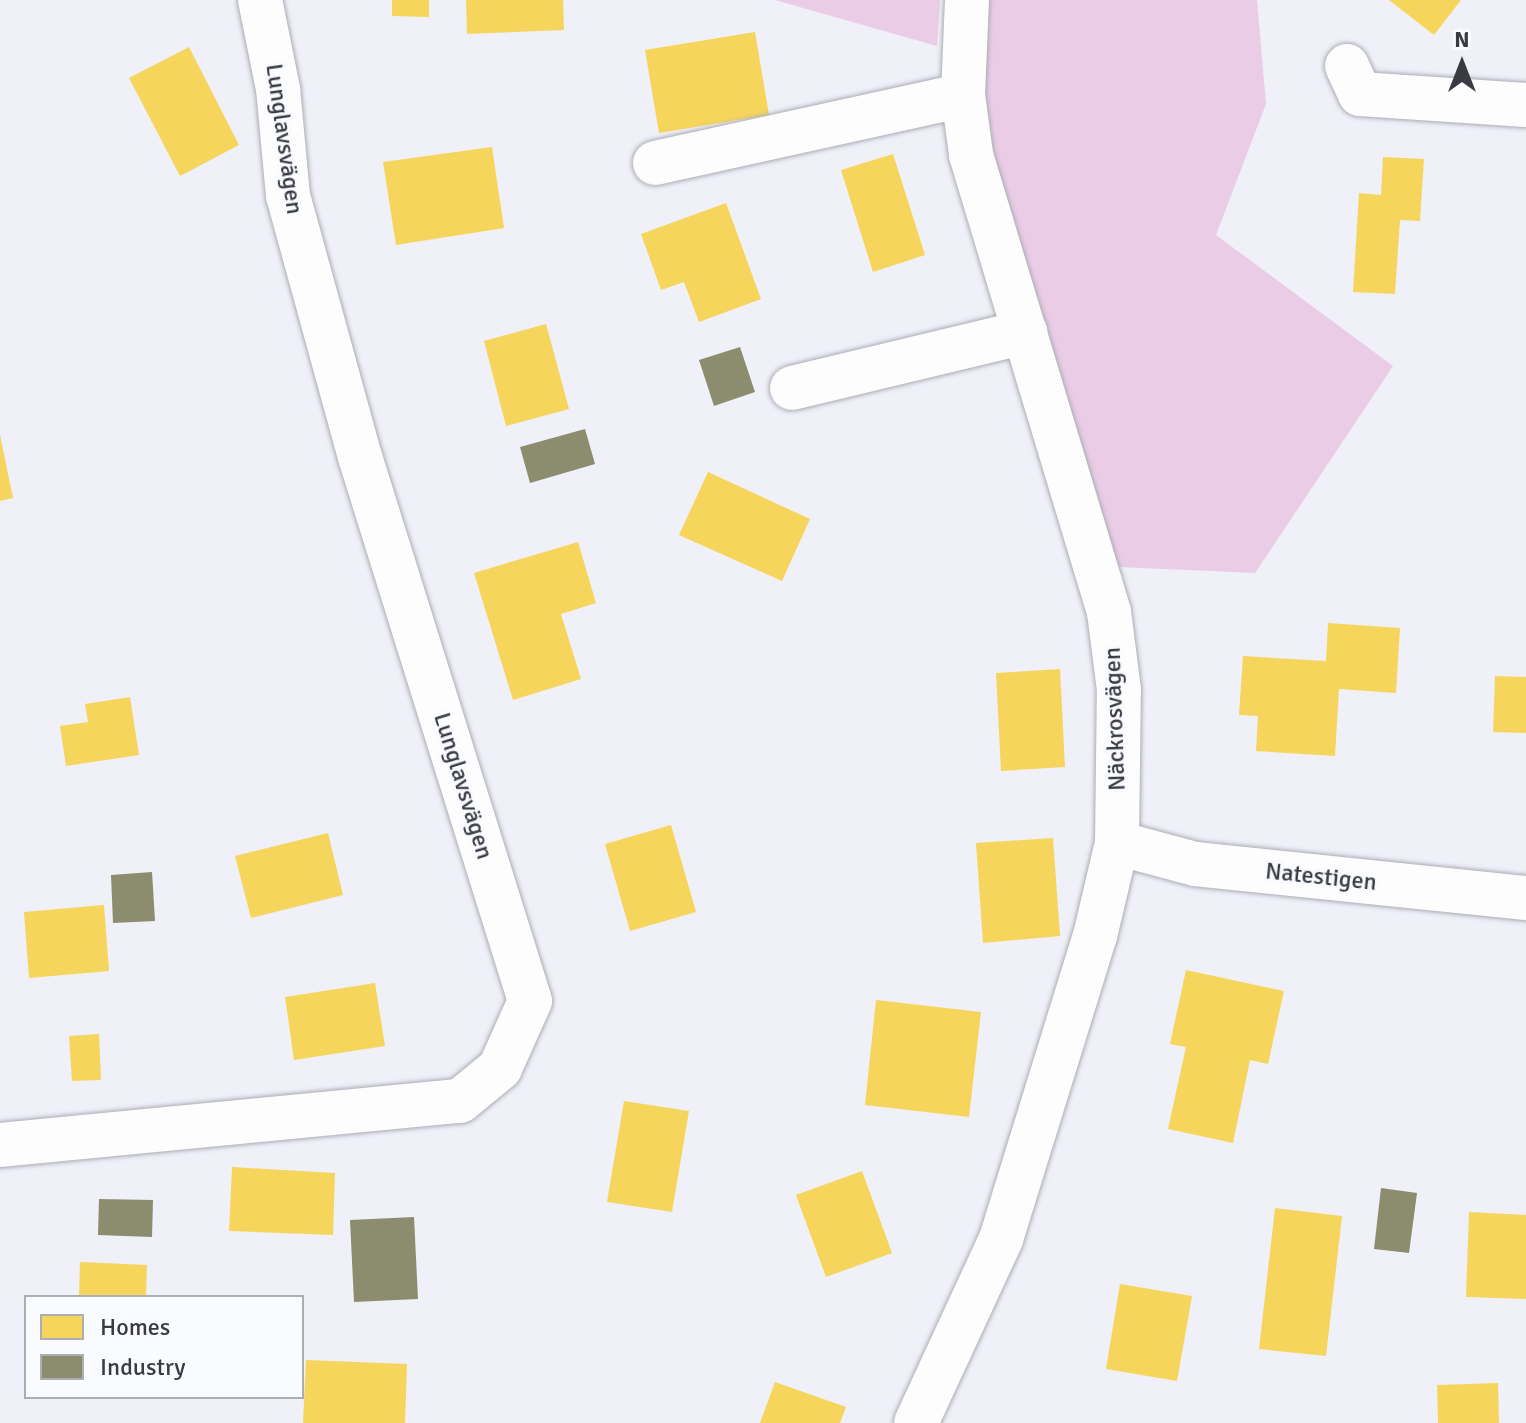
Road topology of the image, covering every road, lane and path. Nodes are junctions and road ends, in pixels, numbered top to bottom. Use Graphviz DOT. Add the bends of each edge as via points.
graph roads {
  1 [pos="260,0"];
  2 [pos="967,0"];
  3 [pos="1347,66"];
  4 [pos="963,95"];
  5 [pos="1526,105"];
  6 [pos="655,163"];
  7 [pos="1025,332"];
  8 [pos="792,388"];
  9 [pos="1117,843"];
  10 [pos="1526,898"];
  11 [pos="0,1145"];
  12 [pos="916,1423"];
  1 -- 11 [label="street, Lunglavsvägen" via="278,89 288,196 360,457 530,1001 500,1068 460,1101"];
  2 -- 4 [label="street, Näckrosvägen"];
  3 -- 5 [label="street" via="1360,94"];
  4 -- 6 [label="street"];
  4 -- 7 [label="street, Näckrosvägen" via="971,154"];
  7 -- 8 [label="street"];
  7 -- 9 [label="street, Näckrosvägen" via="1109,612 1119,690"];
  9 -- 10 [label="street, Natestigen" via="1195,864"];
  9 -- 12 [label="street, Näckrosvägen" via="1095,936 1001,1239"];
}
